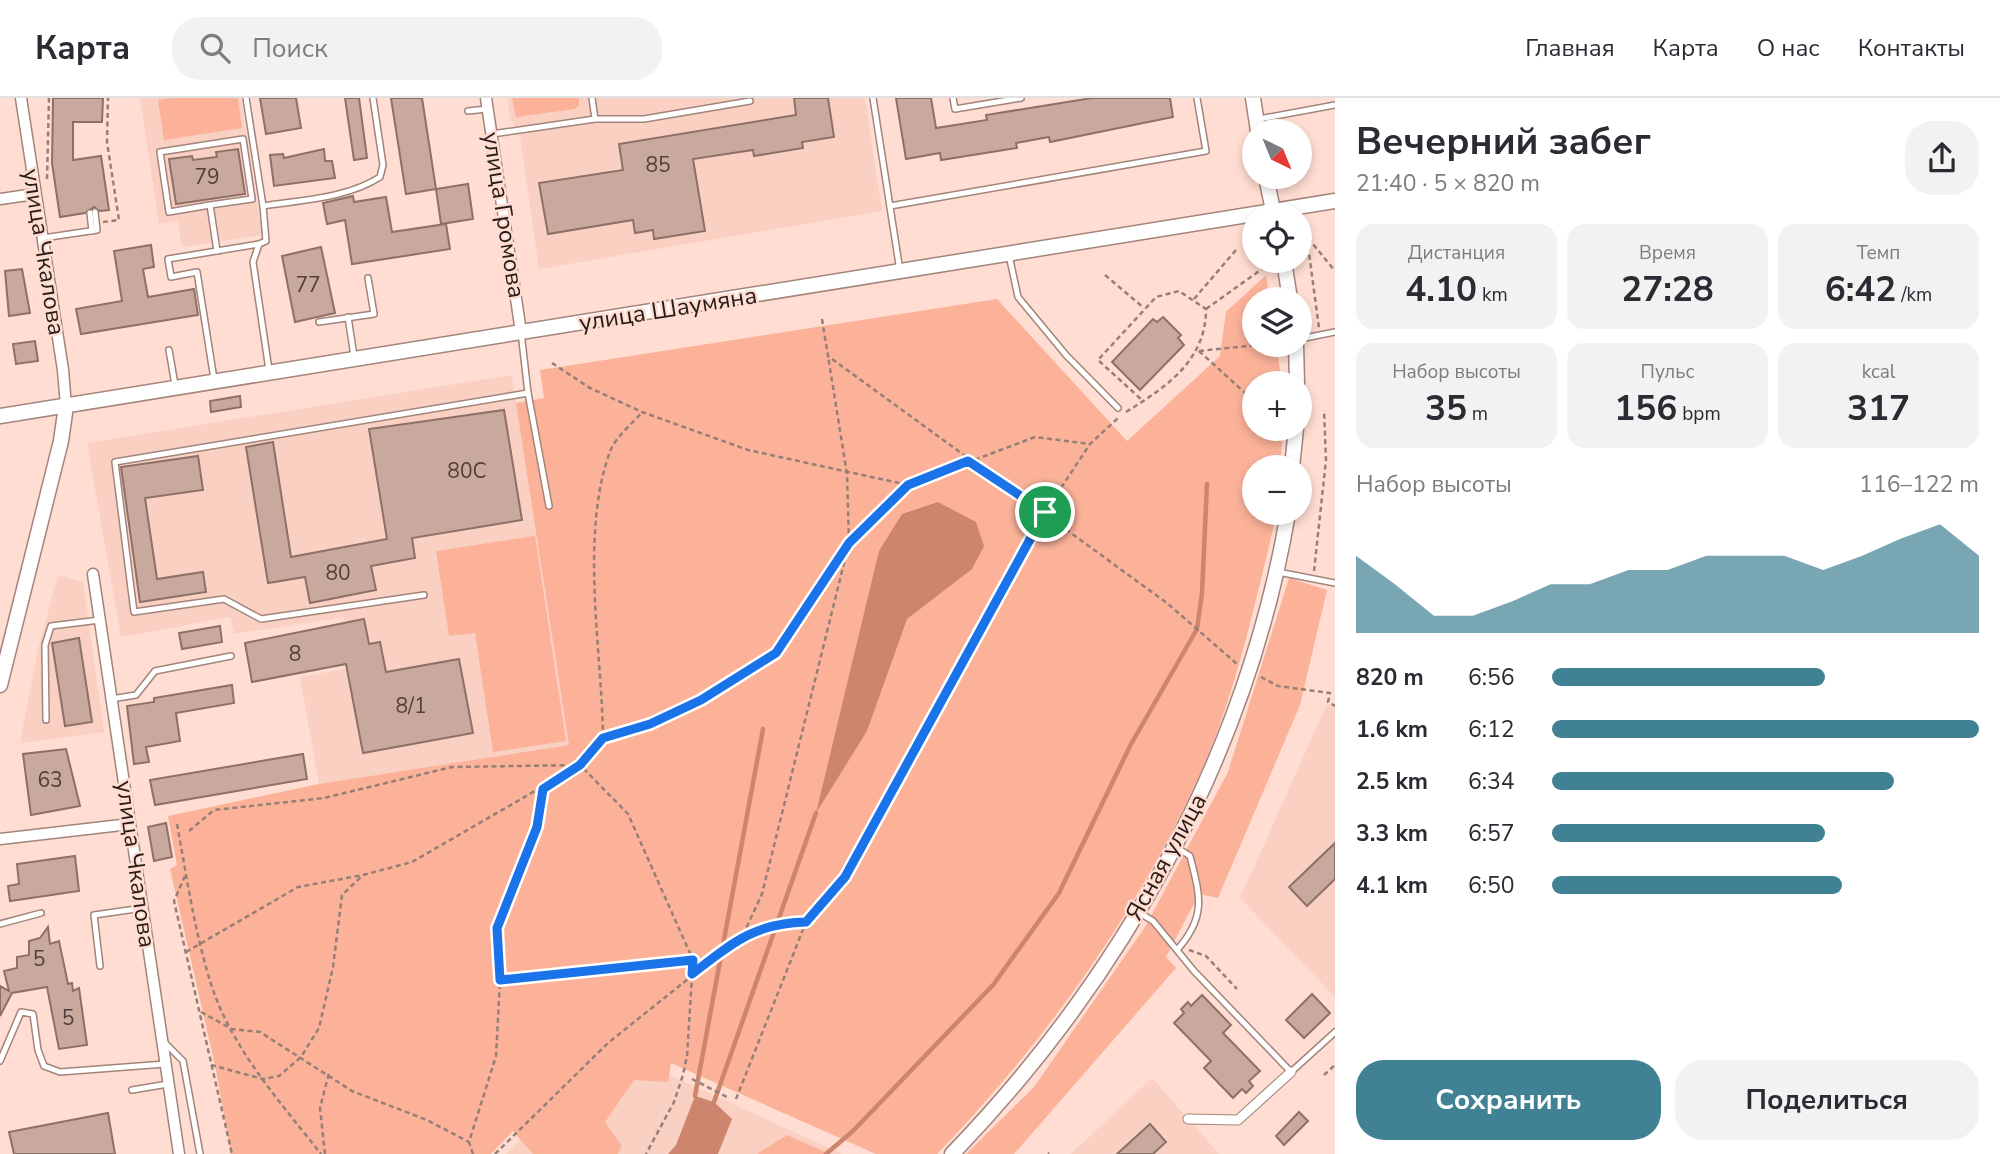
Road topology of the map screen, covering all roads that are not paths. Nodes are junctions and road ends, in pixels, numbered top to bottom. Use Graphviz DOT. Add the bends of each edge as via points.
graph roads {
  1 [pos="21,98"];
  2 [pos="246,98"];
  3 [pos="373,98"];
  4 [pos="592,98"];
  5 [pos="873,98"];
  6 [pos="953,98"];
  7 [pos="1021,98"];
  8 [pos="1197,98"];
  9 [pos="1252,98"];
  10 [pos="750,101"];
  11 [pos="486,103"];
  12 [pos="1335,105"];
  13 [pos="468,111"];
  14 [pos="595,119"];
  15 [pos="1256,119"];
  16 [pos="1280,119"];
  17 [pos="492,134"];
  18 [pos="35,194"];
  19 [pos="0,199"];
  20 [pos="1335,201"];
  21 [pos="210,205"];
  22 [pos="263,206"];
  23 [pos="890,206"];
  24 [pos="1312,206"];
  25 [pos="1242,219"];
  26 [pos="92,231"];
  27 [pos="42,238"];
  28 [pos="259,244"];
  29 [pos="217,251"];
  30 [pos="1009,254"];
  31 [pos="900,272"];
  32 [pos="368,278"];
  33 [pos="348,317"];
  34 [pos="319,322"];
  35 [pos="521,332"];
  36 [pos="1335,332"];
  37 [pos="1312,337"];
  38 [pos="169,350"];
  39 [pos="355,360"];
  40 [pos="270,373"];
  41 [pos="215,382"];
  42 [pos="176,388"];
  43 [pos="528,393"];
  44 [pos="65,406"];
  45 [pos="1118,408"];
  46 [pos="0,416"];
  47 [pos="549,506"];
  48 [pos="1286,525"];
  49 [pos="1278,572"];
  50 [pos="93,574"];
  51 [pos="1335,583"];
  52 [pos="424,595"];
  53 [pos="100,620"];
  54 [pos="231,656"];
  55 [pos="0,685"];
  56 [pos="111,699"];
  57 [pos="46,720"];
  58 [pos="130,824"];
  59 [pos="0,839"];
  60 [pos="1176,847"];
  61 [pos="143,908"];
  62 [pos="1138,912"];
  63 [pos="41,914"];
  64 [pos="0,923"];
  65 [pos="1177,950"];
  66 [pos="100,966"];
  67 [pos="1335,1032"];
  68 [pos="162,1039"];
  69 [pos="0,1061"];
  70 [pos="166,1063"];
  71 [pos="1291,1072"];
  72 [pos="168,1084"];
  73 [pos="132,1090"];
  74 [pos="1188,1119"];
  75 [pos="179,1154"];
  76 [pos="200,1154"];
  77 [pos="952,1154"];
  1 -- 18 [label="street, улица Чкалова"];
  2 -- 22 [label="lane"];
  3 -- 22 [label="lane" via="383,165 380,177 336,194"];
  4 -- 14 [label="lane"];
  5 -- 23 [label="lane"];
  6 -- 7 [label="lane" via="955,109"];
  8 -- 23 [label="lane" via="1206,151"];
  9 -- 15 [label="street"];
  10 -- 14 [label="lane" via="644,119"];
  11 -- 13 [label="lane"];
  11 -- 17 [label="street, улица Громова"];
  12 -- 16 [label="lane"];
  14 -- 17 [label="lane"];
  17 -- 35 [label="street, улица Громова"];
  18 -- 19 [label="street"];
  18 -- 27 [label="street, улица Чкалова"];
  20 -- 24 [label="street, улица Шаумяна"];
  21 -- 21 [label="lane" via="252,199 243,139 160,152 169,212"];
  21 -- 29 [label="lane"];
  22 -- 28 [label="lane" via="266,241"];
  23 -- 31 [label="lane"];
  25 -- 30 [label="street, улица Шаумяна"];
  26 -- 26 [label="lane" via="92,212 97,230"];
  26 -- 27 [label="lane"];
  27 -- 44 [label="street, улица Чкалова"];
  28 -- 29 [label="lane"];
  28 -- 40 [label="lane" via="253,262 258,320"];
  29 -- 41 [label="lane" via="168,259 171,276 197,272"];
  30 -- 31 [label="street, улица Шаумяна"];
  30 -- 45 [label="lane" via="1018,297"];
  31 -- 35 [label="street, улица Шаумяна"];
  32 -- 33 [label="lane" via="374,314"];
  33 -- 34 [label="lane"];
  33 -- 39 [label="lane"];
  35 -- 39 [label="street, улица Шаумяна"];
  35 -- 43 [label="lane"];
  36 -- 37 [label="lane"];
  38 -- 42 [label="lane"];
  39 -- 40 [label="street, улица Шаумяна"];
  40 -- 41 [label="street, улица Шаумяна"];
  41 -- 42 [label="street, улица Шаумяна"];
  42 -- 44 [label="street, улица Шаумяна"];
  43 -- 47 [label="lane"];
  43 -- 52 [label="lane" via="115,462 134,612 224,599 261,619"];
  44 -- 46 [label="street, улица Шаумяна"];
  44 -- 55 [label="street" via="61,441"];
  48 -- 49 [label="street, Ясная улица"];
  49 -- 51 [label="lane"];
  49 -- 60 [label="street, Ясная улица" via="1215,766"];
  50 -- 53 [label="street, улица Чкалова"];
  53 -- 56 [label="street, улица Чкалова"];
  53 -- 57 [label="lane" via="51,625 45,645"];
  54 -- 56 [label="lane" via="156,671 136,695"];
  56 -- 58 [label="street, улица Чкалова"];
  58 -- 59 [label="street"];
  58 -- 61 [label="street, улица Чкалова"];
  60 -- 62 [label="street, Ясная улица"];
  60 -- 65 [label="lane" via="1190,856 1201,901 1189,938"];
  61 -- 66 [label="lane" via="94,915"];
  61 -- 68 [label="street, улица Чкалова"];
  62 -- 65 [label="lane" via="1153,921"];
  62 -- 77 [label="street, Ясная улица" via="1014,1087"];
  63 -- 64 [label="lane"];
  65 -- 71 [label="lane"];
  67 -- 71 [label="lane"];
  68 -- 70 [label="street, улица Чкалова"];
  68 -- 76 [label="lane" via="183,1061"];
  69 -- 70 [label="lane" via="21,1012 33,1014 44,1066 60,1072"];
  70 -- 72 [label="street, улица Чкалова"];
  71 -- 74 [label="street" via="1238,1120"];
  72 -- 73 [label="lane"];
  72 -- 75 [label="street, улица Чкалова"];
}
